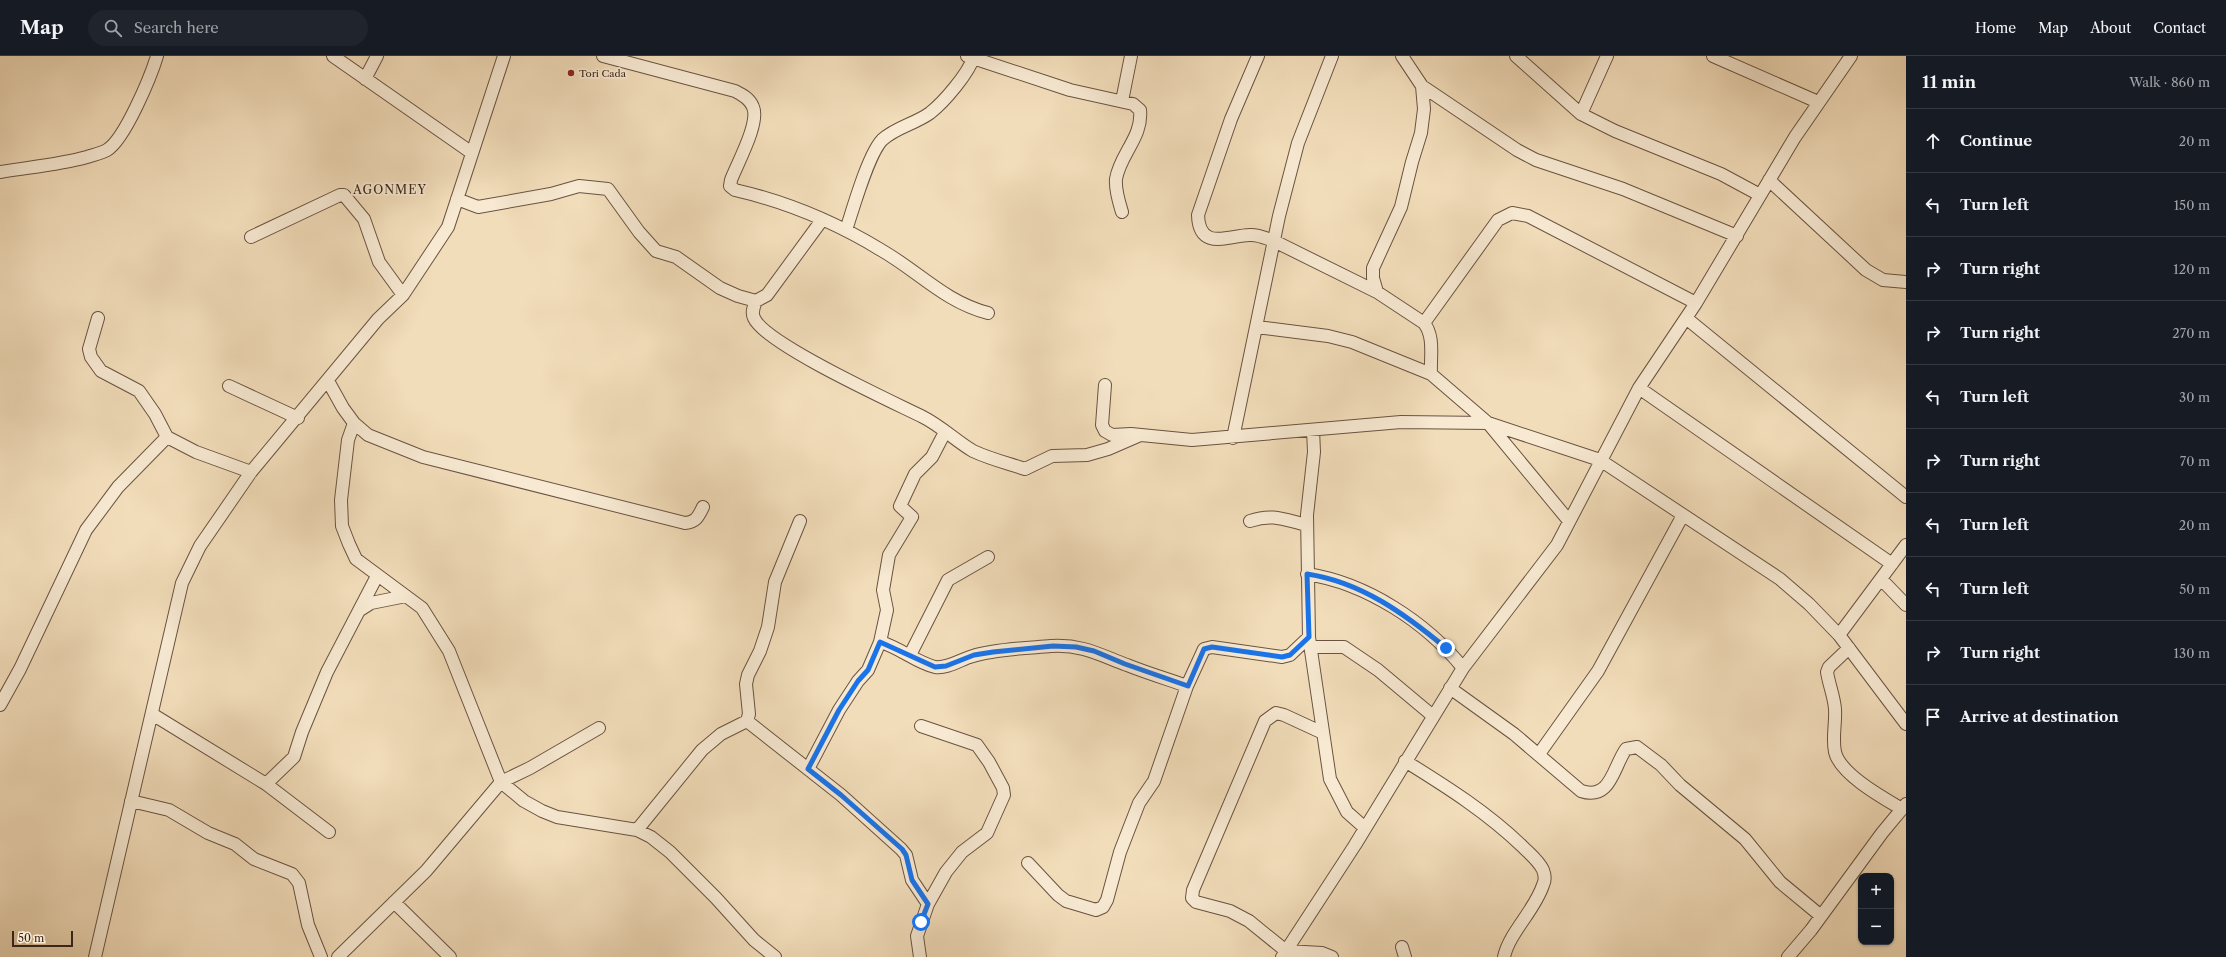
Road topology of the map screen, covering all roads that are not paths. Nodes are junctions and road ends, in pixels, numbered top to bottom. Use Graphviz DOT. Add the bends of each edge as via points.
graph roads {
  1 [pos="157,56"];
  2 [pos="333,56"];
  3 [pos="377,56"];
  4 [pos="504,56"];
  5 [pos="603,56"];
  6 [pos="1131,56"];
  7 [pos="1258,56"];
  8 [pos="1332,56"];
  9 [pos="1402,56"];
  10 [pos="1516,56"];
  11 [pos="1607,56"];
  12 [pos="1713,56"];
  13 [pos="1851,56"];
  14 [pos="972,57"];
  15 [pos="365,79"];
  16 [pos="1422,86"];
  17 [pos="1122,101"];
  18 [pos="1818,102"];
  19 [pos="1581,114"];
  20 [pos="472,153"];
  21 [pos="0,172"];
  22 [pos="1769,180"];
  23 [pos="1760,194"];
  24 [pos="457,199"];
  25 [pos="1122,212"];
  26 [pos="822,220"];
  27 [pos="846,230"];
  28 [pos="1737,236"];
  29 [pos="251,237"];
  30 [pos="1274,241"];
  31 [pos="1906,282"];
  32 [pos="1377,292"];
  33 [pos="403,295"];
  34 [pos="756,301"];
  35 [pos="1696,303"];
  36 [pos="988,313"];
  37 [pos="98,318"];
  38 [pos="1686,318"];
  39 [pos="1424,323"];
  40 [pos="1257,327"];
  41 [pos="1431,374"];
  42 [pos="328,381"];
  43 [pos="1105,385"];
  44 [pos="229,386"];
  45 [pos="1639,388"];
  46 [pos="298,418"];
  47 [pos="354,423"];
  48 [pos="1488,423"];
  49 [pos="1313,430"];
  50 [pos="945,432"];
  51 [pos="1140,434"];
  52 [pos="167,437"];
  53 [pos="1233,438"];
  54 [pos="1600,460"];
  55 [pos="251,472"];
  56 [pos="1906,498"];
  57 [pos="703,507"];
  58 [pos="1683,515"];
  59 [pos="800,521"];
  60 [pos="1250,521"];
  61 [pos="1569,521"];
  62 [pos="1307,525"];
  63 [pos="1906,545"];
  64 [pos="988,557"];
  65 [pos="1892,564"];
  66 [pos="1307,574"];
  67 [pos="377,576"];
  68 [pos="1881,579"];
  69 [pos="406,596"];
  70 [pos="1906,605"];
  71 [pos="360,610"];
  72 [pos="1839,635"];
  73 [pos="880,642"];
  74 [pos="1310,642"];
  75 [pos="1849,648"];
  76 [pos="910,655"];
  77 [pos="1463,668"];
  78 [pos="1188,686"];
  79 [pos="1450,688"];
  80 [pos="0,705"];
  81 [pos="152,714"];
  82 [pos="1433,716"];
  83 [pos="747,721"];
  84 [pos="1906,724"];
  85 [pos="921,726"];
  86 [pos="599,728"];
  87 [pos="1323,733"];
  88 [pos="1539,754"];
  89 [pos="1406,761"];
  90 [pos="808,769"];
  91 [pos="501,782"];
  92 [pos="266,784"];
  93 [pos="131,801"];
  94 [pos="1904,807"];
  95 [pos="1365,828"];
  96 [pos="637,830"];
  97 [pos="329,832"];
  98 [pos="1028,863"];
  99 [pos="394,902"];
  100 [pos="928,904"];
  101 [pos="1821,916"];
  102 [pos="1284,954"];
  103 [pos="95,957"];
  104 [pos="321,957"];
  105 [pos="338,957"];
  106 [pos="450,957"];
  107 [pos="775,957"];
  108 [pos="920,957"];
  109 [pos="1332,957"];
  110 [pos="1504,957"];
  111 [pos="1788,957"];
  1 -- 21 [label="street" via="142,97 108,150 59,165"];
  2 -- 15 [label="street"];
  3 -- 15 [label="street"];
  4 -- 20 [label="street"];
  5 -- 26 [label="street" via="735,91 747,98 754,108 754,124 730,186 735,190 793,206"];
  6 -- 17 [label="street"];
  7 -- 30 [label="street" via="1231,119 1198,216 1198,224 1202,233 1212,239 1258,235"];
  8 -- 30 [label="street" via="1298,143"];
  9 -- 16 [label="street"];
  10 -- 19 [label="street"];
  11 -- 19 [label="street"];
  12 -- 18 [label="street"];
  13 -- 18 [label="street"];
  14 -- 17 [label="street" via="1070,90"];
  14 -- 27 [label="street" via="958,83 930,113 894,131 881,141 873,154"];
  15 -- 20 [label="street"];
  16 -- 28 [label="street" via="1536,160 1623,189"];
  16 -- 32 [label="street" via="1424,109 1421,134 1401,207 1373,268"];
  17 -- 25 [label="street" via="1133,104 1140,110 1141,120 1116,180"];
  18 -- 22 [label="street"];
  19 -- 23 [label="street" via="1615,131 1721,174"];
  20 -- 24 [label="street"];
  22 -- 23 [label="street"];
  22 -- 31 [label="street" via="1866,270 1883,280"];
  23 -- 28 [label="street"];
  24 -- 33 [label="street" via="448,227"];
  24 -- 34 [label="street" via="478,207 551,194 579,186 608,189 656,251 676,257 720,288"];
  26 -- 27 [label="street"];
  26 -- 34 [label="street" via="766,295"];
  27 -- 36 [label="street" via="882,250 954,301"];
  28 -- 35 [label="street"];
  29 -- 33 [label="street" via="340,194 344,195 364,219 379,262"];
  30 -- 32 [label="street"];
  30 -- 40 [label="street"];
  32 -- 39 [label="street"];
  33 -- 42 [label="street" via="378,319"];
  34 -- 50 [label="street" via="752,310 754,318 761,327 782,343 823,367 924,418"];
  35 -- 38 [label="street"];
  35 -- 39 [label="street" via="1528,216 1512,213 1498,220"];
  37 -- 52 [label="street" via="89,349 91,357 101,371 139,391 156,414"];
  38 -- 45 [label="street"];
  38 -- 56 [label="street"];
  39 -- 41 [label="street" via="1431,335"];
  40 -- 41 [label="street" via="1328,336 1352,342"];
  40 -- 53 [label="street"];
  41 -- 48 [label="street"];
  42 -- 46 [label="street"];
  42 -- 47 [label="street"];
  43 -- 51 [label="street" via="1102,425 1105,431 1112,435"];
  44 -- 46 [label="street"];
  45 -- 54 [label="street"];
  45 -- 65 [label="street"];
  46 -- 55 [label="street"];
  47 -- 57 [label="street" via="368,435 424,457 515,482 547,487 599,503 685,523 697,519"];
  47 -- 67 [label="street" via="348,440 342,494 342,526 356,558"];
  48 -- 49 [label="street" via="1401,422"];
  48 -- 54 [label="street"];
  48 -- 61 [label="street"];
  49 -- 53 [label="street"];
  49 -- 62 [label="street" via="1314,452"];
  50 -- 51 [label="street" via="985,456 1025,469 1052,456 1086,455 1108,449"];
  50 -- 73 [label="street" via="932,457 915,474 900,506 912,517 889,555 883,590 887,610"];
  51 -- 53 [label="street" via="1167,439"];
  52 -- 55 [label="street" via="196,452"];
  52 -- 80 [label="street" via="118,487 86,530 20,669"];
  54 -- 58 [label="street"];
  54 -- 61 [label="street"];
  55 -- 81 [label="street" via="200,546 182,583"];
  58 -- 72 [label="street" via="1780,579"];
  58 -- 88 [label="street" via="1598,671"];
  59 -- 83 [label="street" via="775,582 768,627 748,675"];
  60 -- 62 [label="street" via="1276,516"];
  61 -- 77 [label="street" via="1544,562"];
  62 -- 66 [label="street"];
  63 -- 65 [label="street"];
  64 -- 76 [label="street" via="948,580"];
  65 -- 68 [label="street"];
  66 -- 74 [label="street"];
  66 -- 77 [label="street" via="1330,577 1366,591 1421,627 1446,648"];
  67 -- 69 [label="street"];
  67 -- 71 [label="street"];
  68 -- 70 [label="street"];
  68 -- 72 [label="street"];
  69 -- 71 [label="street" via="372,604"];
  69 -- 91 [label="street" via="422,608 449,651"];
  71 -- 92 [label="street" via="327,672 294,758"];
  72 -- 75 [label="street"];
  73 -- 76 [label="street"];
  73 -- 90 [label="street" via="868,670 839,710"];
  74 -- 78 [label="street" via="1290,655 1282,657 1212,647 1204,649"];
  74 -- 82 [label="street" via="1344,647 1378,670"];
  74 -- 87 [label="street"];
  75 -- 84 [label="street"];
  75 -- 94 [label="street" via="1828,672 1835,711 1834,737 1837,760 1877,794"];
  76 -- 78 [label="street" via="935,667 987,653 1053,646 1076,647 1094,651"];
  77 -- 79 [label="street"];
  78 -- 98 [label="street" via="1154,781 1139,803 1120,852 1103,907 1096,910 1066,901"];
  79 -- 82 [label="street"];
  79 -- 88 [label="street"];
  81 -- 92 [label="street"];
  81 -- 93 [label="street"];
  82 -- 89 [label="street"];
  83 -- 90 [label="street"];
  83 -- 96 [label="street" via="720,734 702,750"];
  85 -- 100 [label="street" via="977,745 989,762 1004,795 987,833 962,852 946,872"];
  86 -- 91 [label="street"];
  87 -- 95 [label="street" via="1330,779 1347,812"];
  87 -- 102 [label="street" via="1276,713 1265,721 1193,890 1192,898 1196,902 1230,911 1249,921"];
  88 -- 101 [label="street" via="1581,791 1589,794 1598,793 1605,788 1626,749 1637,747 1745,839 1780,882"];
  89 -- 95 [label="street"];
  89 -- 110 [label="street" via="1486,815 1538,862 1544,871 1543,886"];
  90 -- 100 [label="street" via="902,849 912,880"];
  91 -- 96 [label="street" via="524,801 557,817"];
  91 -- 99 [label="street" via="426,871"];
  92 -- 97 [label="street"];
  93 -- 103 [label="street"];
  93 -- 104 [label="street" via="170,810 208,833 235,844 254,859 292,874 299,883 308,925"];
  94 -- 101 [label="street"];
  95 -- 102 [label="street"];
  96 -- 107 [label="street" via="670,852 754,940"];
  99 -- 105 [label="street"];
  99 -- 106 [label="street"];
  100 -- 108 [label="street" via="917,936"];
  101 -- 111 [label="street"];
  102 -- 109 [label="street" via="1322,953"];
}
